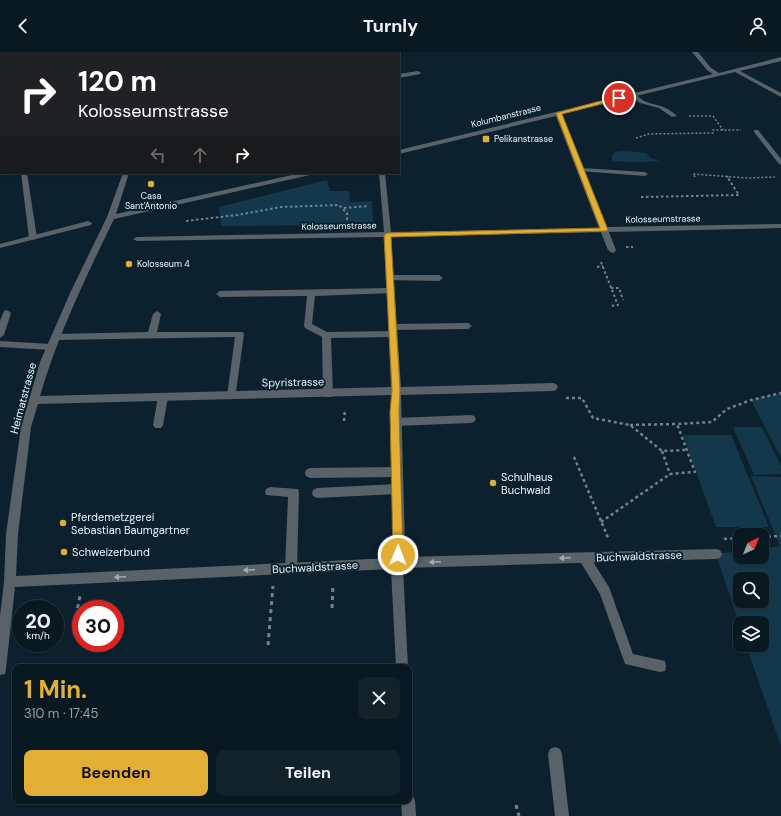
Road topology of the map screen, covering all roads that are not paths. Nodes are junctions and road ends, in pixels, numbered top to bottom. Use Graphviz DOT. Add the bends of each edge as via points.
graph roads {
  1 [pos="695,52"];
  2 [pos="781,59"];
  3 [pos="735,70"];
  4 [pos="418,73"];
  5 [pos="717,74"];
  6 [pos="400,76"];
  7 [pos="632,95"];
  8 [pos="781,95"];
  9 [pos="558,113"];
  10 [pos="674,116"];
  11 [pos="756,131"];
  12 [pos="400,152"];
  13 [pos="781,163"];
  14 [pos="581,170"];
  15 [pos="24,174"];
  16 [pos="126,174"];
  17 [pos="305,174"];
  18 [pos="382,174"];
  19 [pos="645,174"];
  20 [pos="111,217"];
  21 [pos="88,223"];
  22 [pos="781,226"];
  23 [pos="604,230"];
  24 [pos="387,235"];
  25 [pos="33,238"];
  26 [pos="137,239"];
  27 [pos="0,246"];
  28 [pos="612,250"];
  29 [pos="389,278"];
  30 [pos="439,278"];
  31 [pos="390,291"];
  32 [pos="311,293"];
  33 [pos="220,294"];
  34 [pos="7,313"];
  35 [pos="157,314"];
  36 [pos="468,326"];
  37 [pos="392,330"];
  38 [pos="0,335"];
  39 [pos="152,335"];
  40 [pos="326,335"];
  41 [pos="53,342"];
  42 [pos="0,344"];
  43 [pos="553,387"];
  44 [pos="396,390"];
  45 [pos="328,394"];
  46 [pos="232,396"];
  47 [pos="163,397"];
  48 [pos="34,400"];
  49 [pos="471,419"];
  50 [pos="395,422"];
  51 [pos="158,425"];
  52 [pos="396,472"];
  53 [pos="310,473"];
  54 [pos="397,490"];
  55 [pos="270,492"];
  56 [pos="317,493"];
  57 [pos="716,554"];
  58 [pos="584,558"];
  59 [pos="397,563"];
  60 [pos="291,568"];
  61 [pos="10,582"];
  62 [pos="402,664"];
  63 [pos="660,666"];
  64 [pos="0,669"];
  65 [pos="555,754"];
  66 [pos="408,804"];
  67 [pos="409,816"];
  68 [pos="562,816"];
  1 -- 5 [label="street" via="709,69"];
  2 -- 3 [label="street, Kolumbanstrasse"];
  3 -- 5 [label="street, Kolumbanstrasse"];
  3 -- 8 [label="street"];
  4 -- 6 [label="street"];
  5 -- 7 [label="street, Kolumbanstrasse"];
  7 -- 9 [label="street, Kolumbanstrasse"];
  7 -- 10 [label="street" via="642,102 661,107"];
  9 -- 12 [label="street, Kolumbanstrasse"];
  9 -- 14 [label="street"];
  11 -- 13 [label="street"];
  14 -- 19 [label="street"];
  14 -- 23 [label="street"];
  15 -- 25 [label="street"];
  16 -- 20 [label="street, Heimatstrasse"];
  17 -- 20 [label="street"];
  18 -- 24 [label="street"];
  20 -- 41 [label="street, Heimatstrasse"];
  21 -- 25 [label="street"];
  22 -- 23 [label="street, Kolosseumstrasse"];
  23 -- 24 [label="street, Kolosseumstrasse"];
  23 -- 28 [label="street"];
  24 -- 26 [label="street, Kolosseumstrasse"];
  24 -- 29 [label="street"];
  25 -- 27 [label="street"];
  29 -- 30 [label="street"];
  29 -- 31 [label="street"];
  31 -- 32 [label="street"];
  31 -- 37 [label="street"];
  32 -- 33 [label="street"];
  32 -- 40 [label="street" via="308,326"];
  34 -- 38 [label="street"];
  35 -- 39 [label="street"];
  36 -- 37 [label="street"];
  37 -- 40 [label="street"];
  37 -- 44 [label="street"];
  39 -- 41 [label="street"];
  39 -- 46 [label="street" via="240,334"];
  40 -- 45 [label="street"];
  41 -- 42 [label="street"];
  41 -- 48 [label="street, Heimatstrasse"];
  43 -- 44 [label="street, Spyristrasse"];
  44 -- 45 [label="street, Spyristrasse"];
  44 -- 50 [label="street"];
  45 -- 46 [label="street, Spyristrasse"];
  46 -- 47 [label="street, Spyristrasse"];
  47 -- 48 [label="street, Spyristrasse"];
  47 -- 51 [label="street"];
  48 -- 61 [label="street, Heimatstrasse" via="25,435 12,534"];
  49 -- 50 [label="street"];
  50 -- 52 [label="street"];
  52 -- 53 [label="street"];
  52 -- 54 [label="street"];
  54 -- 56 [label="street"];
  54 -- 59 [label="street"];
  55 -- 60 [label="street" via="294,492"];
  57 -- 58 [label="street, Buchwaldstrasse"];
  58 -- 59 [label="street, Buchwaldstrasse, one-way"];
  58 -- 63 [label="street" via="605,590 629,660"];
  59 -- 60 [label="street, Buchwaldstrasse"];
  59 -- 62 [label="street"];
  60 -- 61 [label="street, Buchwaldstrasse, one-way"];
  61 -- 64 [label="street, Heimatstrasse"];
  65 -- 68 [label="street"];
  66 -- 67 [label="street"];
}
